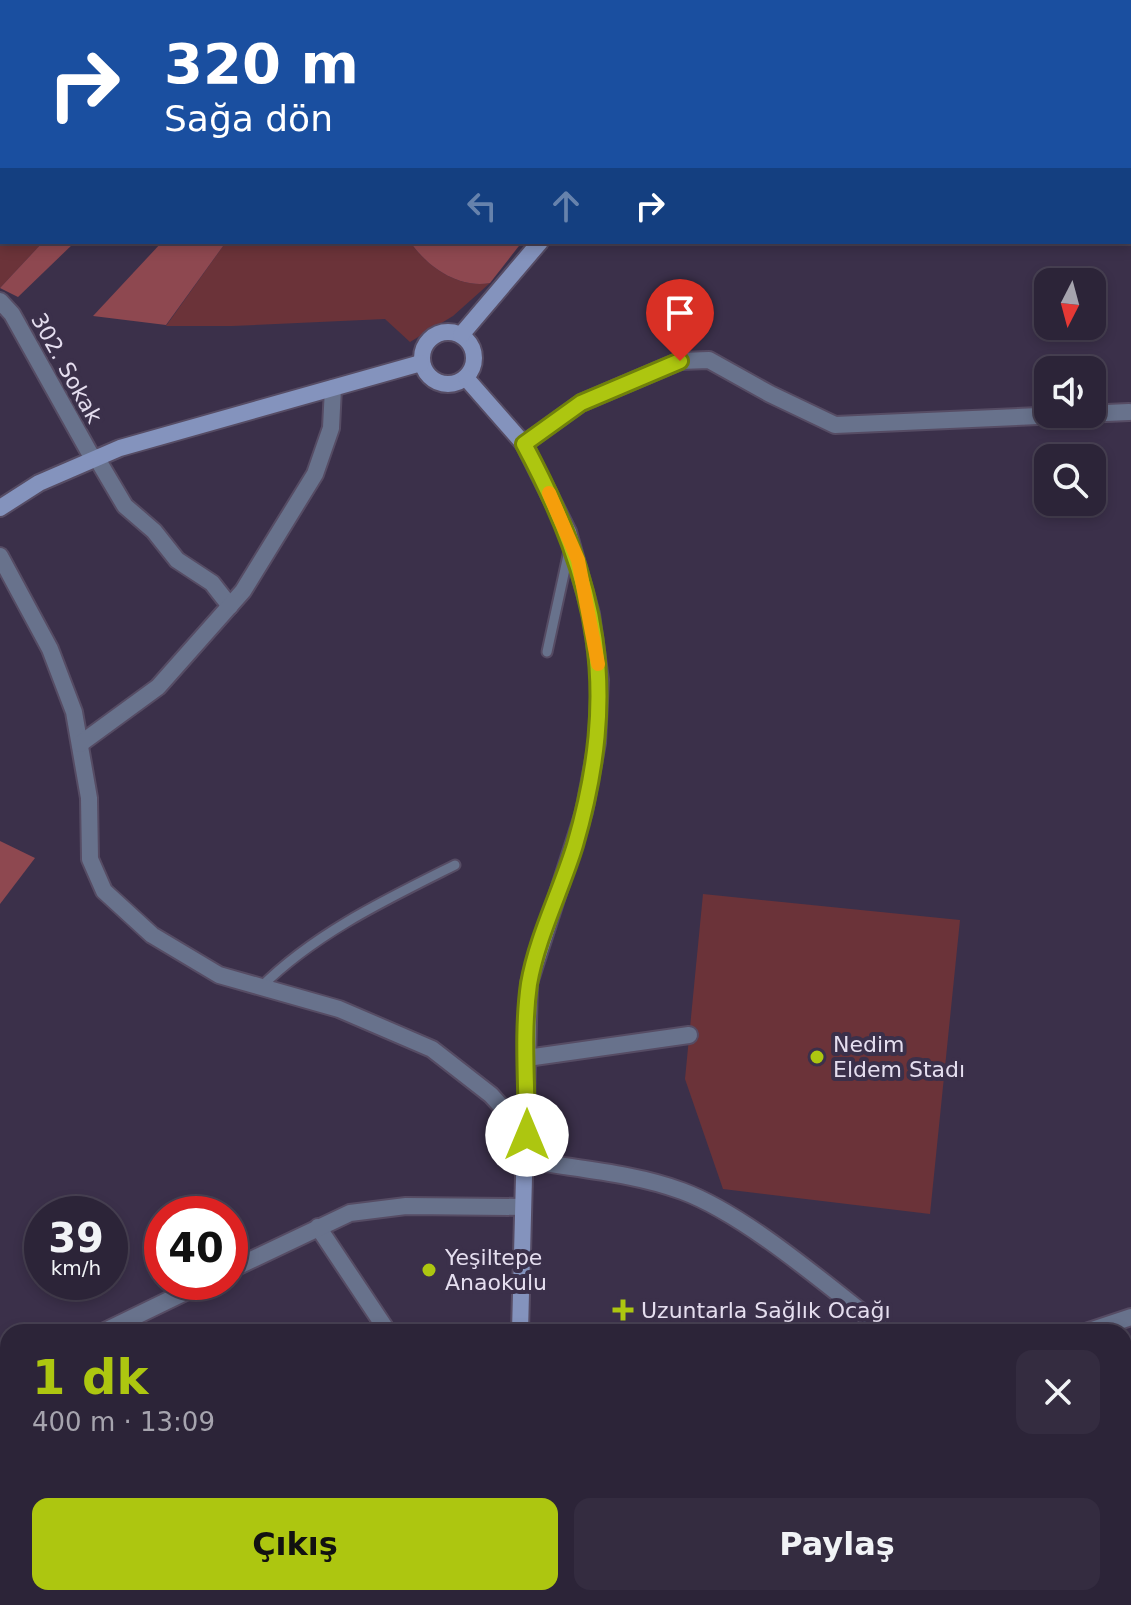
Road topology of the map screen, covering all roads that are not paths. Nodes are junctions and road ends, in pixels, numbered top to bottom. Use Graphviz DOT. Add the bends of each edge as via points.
graph roads {
  1 [pos="538,244"];
  2 [pos="0,301"];
  3 [pos="461,335"];
  4 [pos="421,363"];
  5 [pos="466,378"];
  6 [pos="333,388"];
  7 [pos="1129,412"];
  8 [pos="524,444"];
  9 [pos="95,458"];
  10 [pos="1,504"];
  11 [pos="571,540"];
  12 [pos="0,556"];
  13 [pos="230,606"];
  14 [pos="547,652"];
  15 [pos="80,744"];
  16 [pos="455,865"];
  17 [pos="261,987"];
  18 [pos="689,1035"];
  19 [pos="527,1058"];
  20 [pos="527,1135"];
  21 [pos="526,1160"];
  22 [pos="523,1207"];
  23 [pos="318,1227"];
  24 [pos="248,1261"];
  25 [pos="169,1300"];
  26 [pos="1131,1317"];
  27 [pos="119,1324"];
  28 [pos="383,1324"];
  29 [pos="518,1324"];
  30 [pos="876,1324"];
  31 [pos="1110,1324"];
  1 -- 3 [label="street"];
  2 -- 9 [label="street, 302. Sokak"];
  3 -- 4 [label="street" via="436,335 424,347"];
  3 -- 5 [label="street" via="474,355"];
  4 -- 5 [label="street" via="440,383"];
  4 -- 6 [label="street"];
  5 -- 8 [label="street"];
  6 -- 9 [label="street"];
  6 -- 13 [label="street" via="331,428 315,474"];
  7 -- 8 [label="street" via="835,425 709,360 680,361 581,403"];
  8 -- 11 [label="street"];
  9 -- 10 [label="street"];
  9 -- 13 [label="street, 302. Sokak" via="125,506 177,560 212,583"];
  11 -- 14 [label="lane"];
  11 -- 19 [label="street" via="591,614 600,710 584,812 532,968"];
  12 -- 15 [label="street" via="50,649"];
  13 -- 15 [label="street" via="158,687"];
  15 -- 17 [label="street" via="89,798 90,859 104,891 152,935 184,955 219,975"];
  16 -- 17 [label="lane" via="343,924"];
  17 -- 20 [label="street" via="352,1014 432,1049 491,1095"];
  18 -- 19 [label="street"];
  19 -- 20 [label="street"];
  20 -- 21 [label="street"];
  21 -- 22 [label="street"];
  21 -- 30 [label="street" via="659,1185 704,1200"];
  22 -- 23 [label="street" via="386,1207 350,1213"];
  22 -- 29 [label="street"];
  23 -- 24 [label="street"];
  23 -- 28 [label="street"];
  25 -- 27 [label="street"];
  26 -- 31 [label="street"];
}
